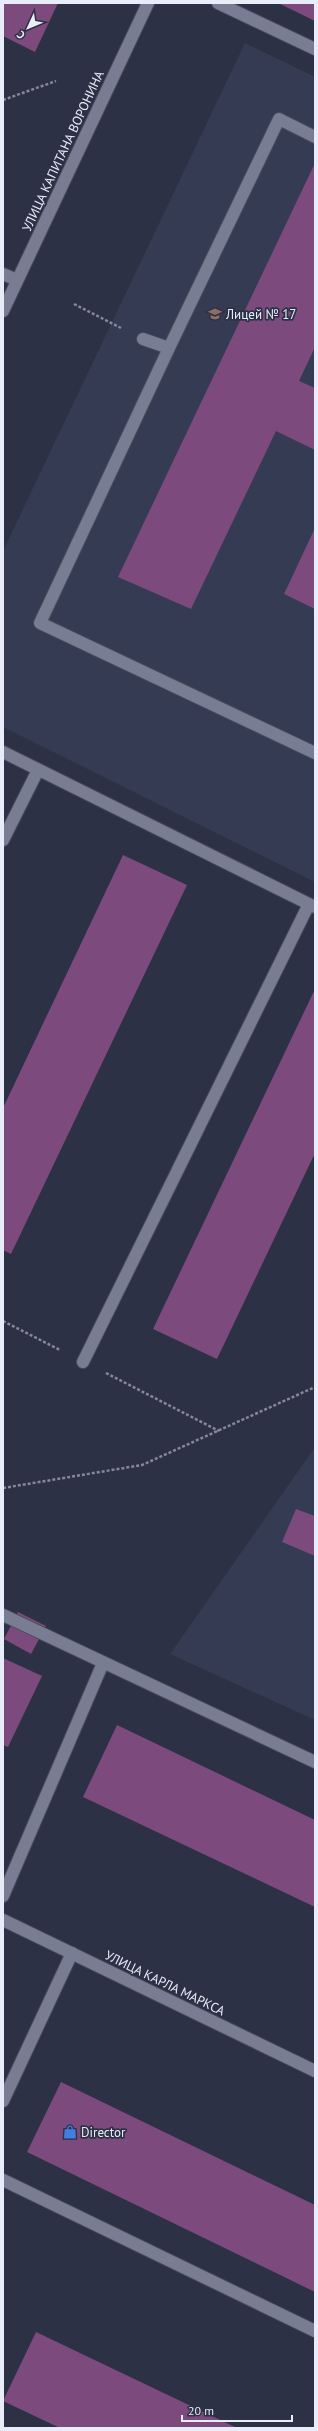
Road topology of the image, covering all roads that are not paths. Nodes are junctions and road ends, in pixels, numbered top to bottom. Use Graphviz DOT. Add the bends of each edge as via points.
graph roads {
  1 [pos="148,3"];
  2 [pos="218,3"];
  3 [pos="315,49"];
  4 [pos="315,137"];
  5 [pos="3,274"];
  6 [pos="17,280"];
  7 [pos="3,311"];
  8 [pos="143,339"];
  9 [pos="169,348"];
  10 [pos="3,752"];
  11 [pos="315,753"];
  12 [pos="38,770"];
  13 [pos="3,840"];
  14 [pos="312,905"];
  15 [pos="84,1362"];
  16 [pos="3,1615"];
  17 [pos="103,1663"];
  18 [pos="315,1762"];
  19 [pos="3,1896"];
  20 [pos="3,1920"];
  21 [pos="72,1953"];
  22 [pos="315,2071"];
  23 [pos="3,2101"];
  24 [pos="3,2180"];
  25 [pos="315,2331"];
  1 -- 6 [label="street, УЛИЦА КАПИТАНА ВОРОНИНА"];
  2 -- 3 [label="street"];
  4 -- 9 [label="street" via="279,119"];
  5 -- 6 [label="street"];
  6 -- 7 [label="street, УЛИЦА КАПИТАНА ВОРОНИНА"];
  8 -- 9 [label="street"];
  9 -- 11 [label="street" via="40,622"];
  10 -- 12 [label="street"];
  12 -- 13 [label="street"];
  12 -- 14 [label="street"];
  14 -- 15 [label="street"];
  16 -- 17 [label="street"];
  17 -- 18 [label="street"];
  17 -- 19 [label="street"];
  20 -- 21 [label="street, УЛИЦА КАРЛА МАРКСА"];
  21 -- 22 [label="street, УЛИЦА КАРЛА МАРКСА"];
  21 -- 23 [label="street"];
  24 -- 25 [label="street"];
}
